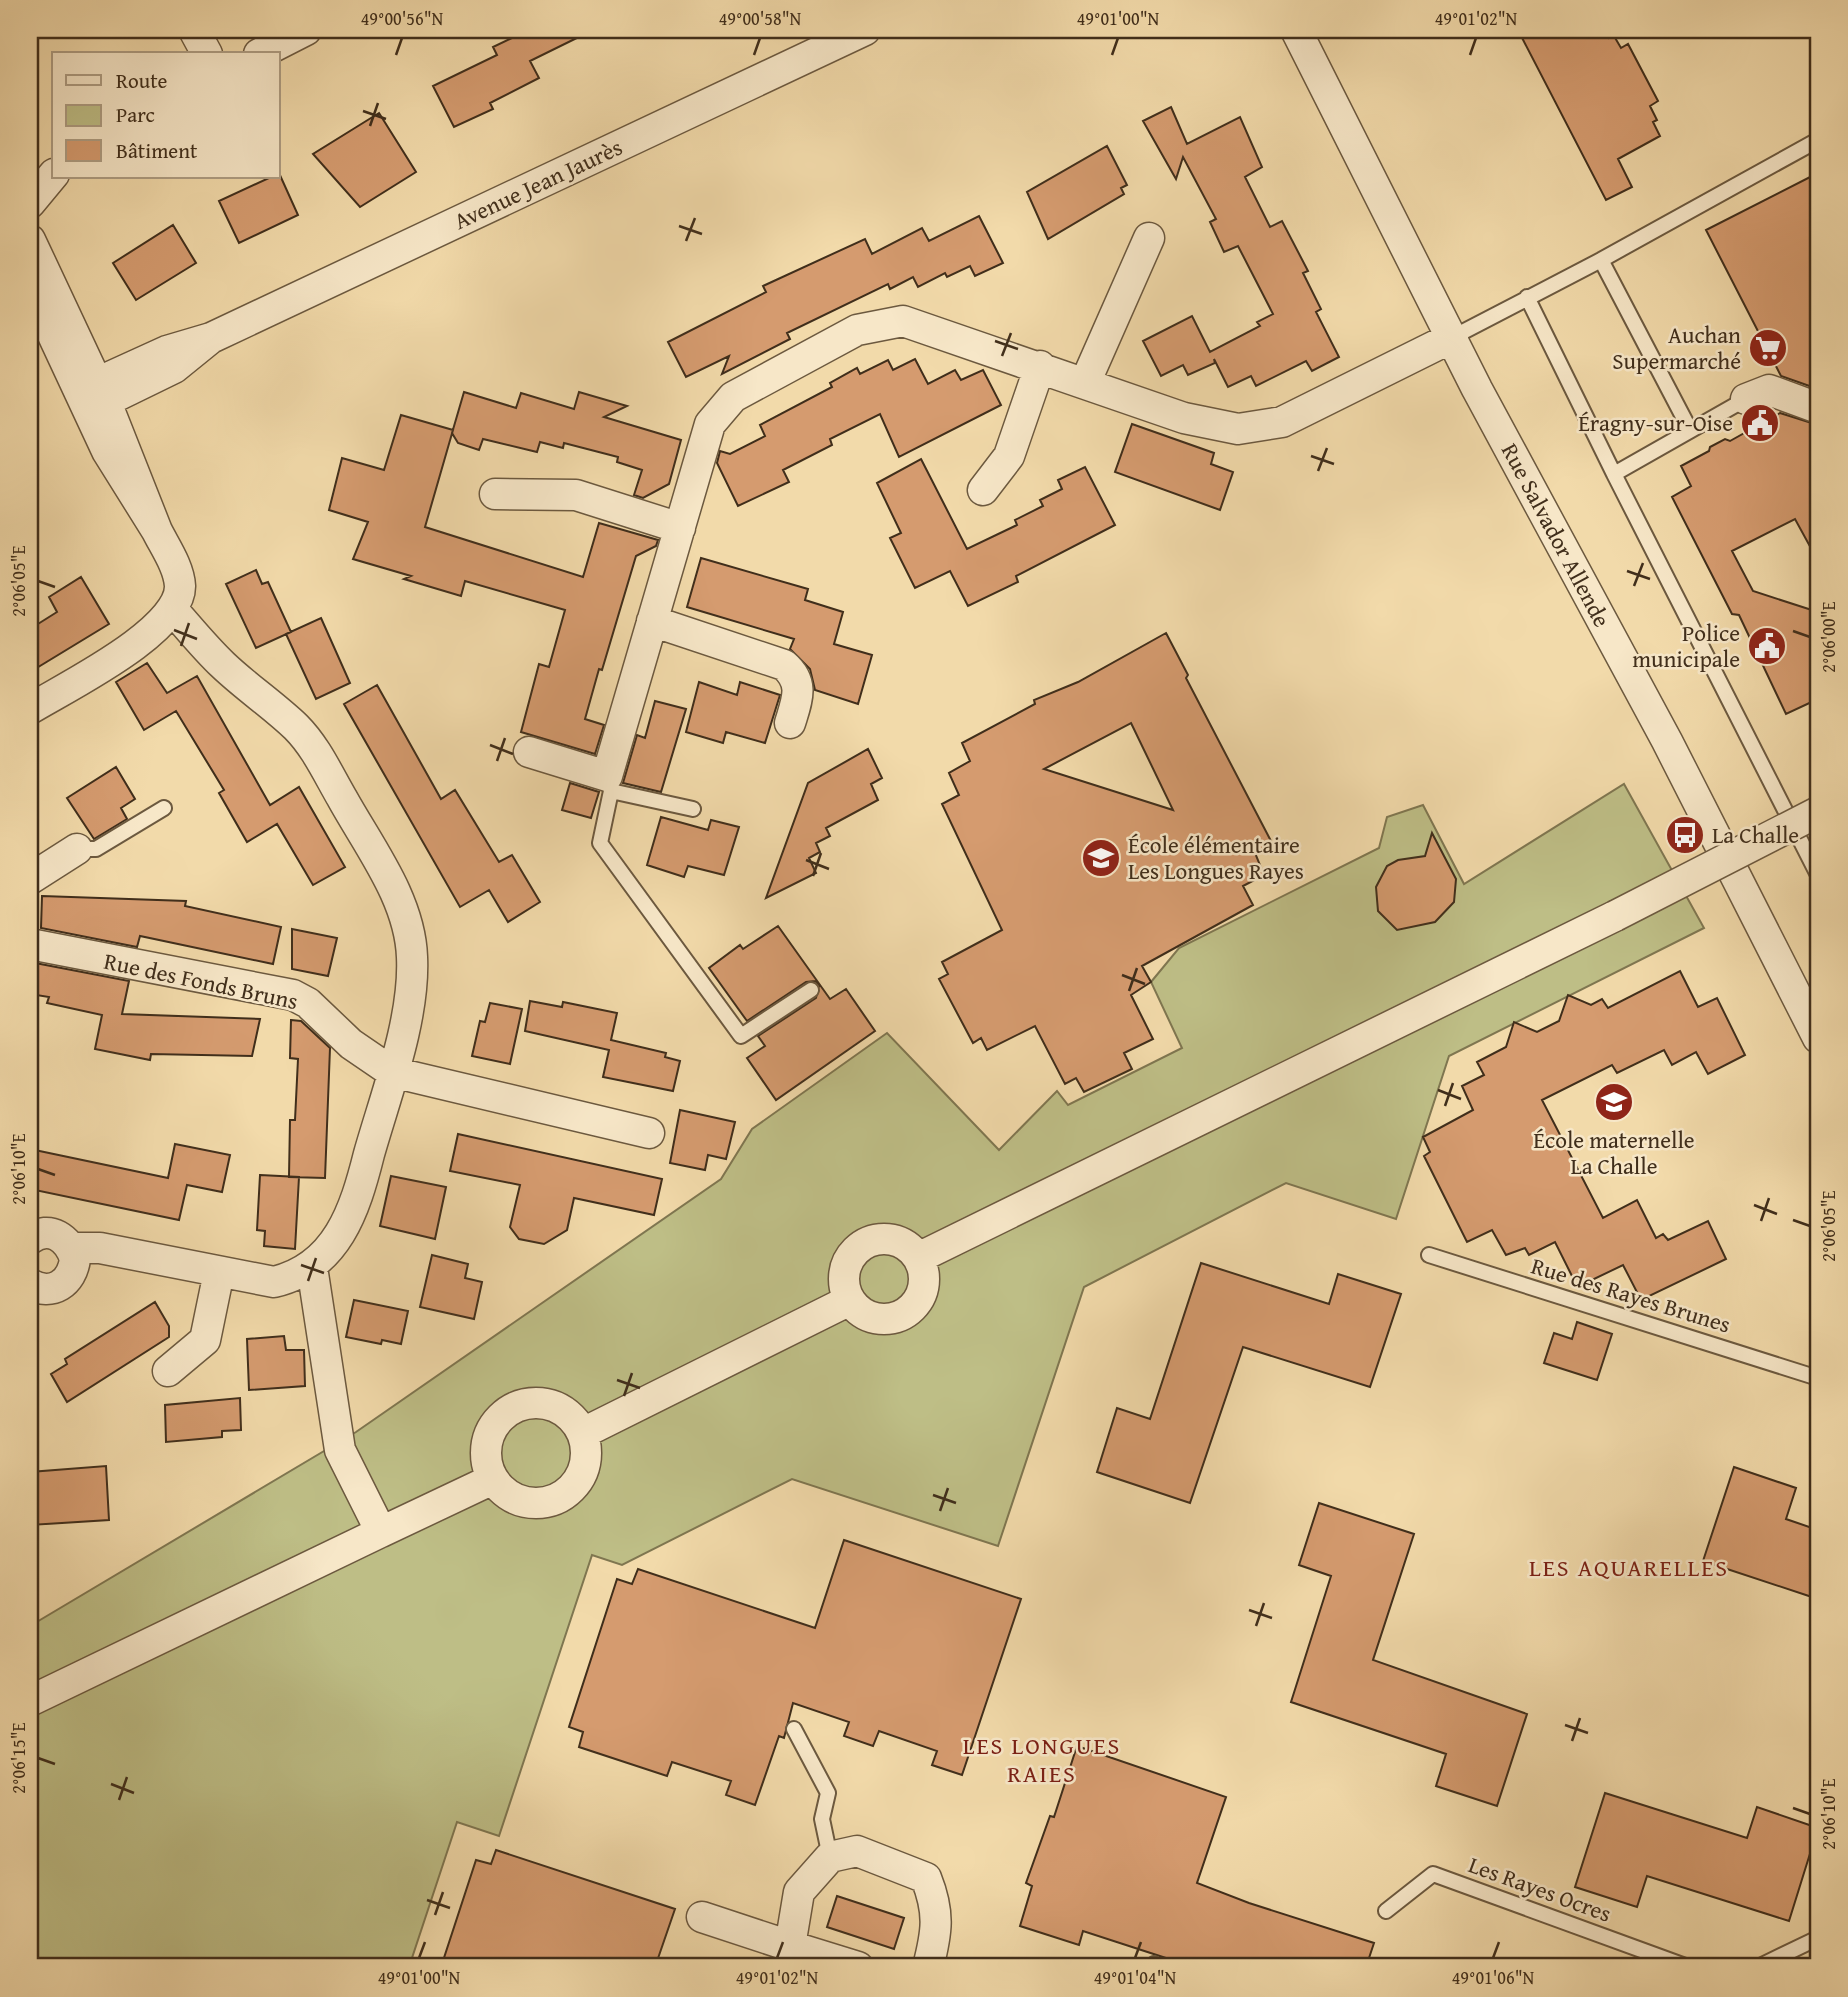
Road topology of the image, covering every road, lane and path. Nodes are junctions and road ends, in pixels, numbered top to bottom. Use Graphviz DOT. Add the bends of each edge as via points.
graph roads {
  1 [pos="194,30"];
  2 [pos="306,30"];
  3 [pos="865,30"];
  4 [pos="1296,30"];
  5 [pos="205,52"];
  6 [pos="263,52"];
  7 [pos="1818,140"];
  8 [pos="52,162"];
  9 [pos="30,171"];
  10 [pos="52,176"];
  11 [pos="30,203"];
  12 [pos="1149,238"];
  13 [pos="30,240"];
  14 [pos="1601,260"];
  15 [pos="30,286"];
  16 [pos="1527,297"];
  17 [pos="1453,337"];
  18 [pos="1040,366"];
  19 [pos="1086,383"];
  20 [pos="92,395"];
  21 [pos="1746,399"];
  22 [pos="1818,408"];
  23 [pos="1690,430"];
  24 [pos="1614,474"];
  25 [pos="983,490"];
  26 [pos="495,494"];
  27 [pos="680,528"];
  28 [pos="173,610"];
  29 [pos="652,621"];
  30 [pos="30,709"];
  31 [pos="790,723"];
  32 [pos="529,752"];
  33 [pos="609,783"];
  34 [pos="164,808"];
  35 [pos="693,808"];
  36 [pos="1818,812"];
  37 [pos="76,849"];
  38 [pos="1818,875"];
  39 [pos="30,879"];
  40 [pos="30,944"];
  41 [pos="811,990"];
  42 [pos="1818,1038"];
  43 [pos="391,1072"];
  44 [pos="649,1133"];
  45 [pos="31,1235"];
  46 [pos="72,1248"];
  47 [pos="1429,1255"];
  48 [pos="918,1258"];
  49 [pos="312,1267"];
  50 [pos="219,1272"];
  51 [pos="32,1291"];
  52 [pos="850,1300"];
  53 [pos="168,1371"];
  54 [pos="1818,1378"];
  55 [pos="583,1433"];
  56 [pos="493,1479"];
  57 [pos="381,1532"];
  58 [pos="30,1701"];
  59 [pos="794,1729"];
  60 [pos="831,1857"];
  61 [pos="1386,1911"];
  62 [pos="702,1917"];
  63 [pos="1818,1938"];
  64 [pos="790,1945"];
  65 [pos="858,1967"];
  66 [pos="928,1967"];
  67 [pos="1688,1967"];
  68 [pos="1758,1967"];
  1 -- 5 [label="street"];
  2 -- 6 [label="street"];
  3 -- 20 [label="street, Avenue Jean Jaurès" via="212,338 174,368"];
  4 -- 17 [label="street, Rue Salvador Allende"];
  7 -- 14 [label="lane"];
  8 -- 9 [label="street"];
  10 -- 11 [label="street"];
  12 -- 19 [label="street"];
  13 -- 20 [label="street"];
  14 -- 16 [label="lane"];
  14 -- 23 [label="lane"];
  15 -- 20 [label="street"];
  16 -- 17 [label="lane"];
  16 -- 24 [label="lane"];
  17 -- 19 [label="street" via="1268,426 1238,429 1206,423"];
  17 -- 42 [label="street, Rue Salvador Allende"];
  18 -- 19 [label="street"];
  18 -- 25 [label="street" via="1009,456"];
  18 -- 27 [label="street" via="903,321 857,330 733,397 710,424"];
  20 -- 28 [label="street" via="107,451 158,531 178,577 180,590"];
  21 -- 22 [label="street" via="1769,390"];
  21 -- 23 [label="lane"];
  23 -- 24 [label="lane"];
  24 -- 38 [label="lane"];
  26 -- 27 [label="street" via="576,495"];
  27 -- 29 [label="street"];
  28 -- 30 [label="street" via="145,638"];
  28 -- 43 [label="street" via="221,664 313,747 389,881 404,915 412,957 406,1016"];
  29 -- 31 [label="street" via="784,665 796,675 799,693"];
  29 -- 33 [label="street"];
  32 -- 33 [label="street"];
  33 -- 35 [label="lane"];
  33 -- 41 [label="lane" via="600,843 741,1036"];
  34 -- 37 [label="lane" via="96,849"];
  36 -- 48 [label="street, bridge"];
  37 -- 39 [label="street"];
  40 -- 43 [label="street, Rue des Fonds Bruns" via="293,995"];
  43 -- 44 [label="street, Rue des Fonds Bruns"];
  43 -- 49 [label="street" via="358,1198 332,1247"];
  45 -- 46 [label="street" via="56,1234"];
  46 -- 50 [label="street" via="100,1248"];
  46 -- 51 [label="street" via="75,1259 68,1280 49,1290"];
  47 -- 54 [label="lane, Rue des Rayes Brunes"];
  48 -- 52 [label="street" via="909,1247 887,1239 862,1245 846,1267 844,1280"];
  48 -- 52 [label="street" via="923,1287 906,1313 876,1319 863,1314"];
  49 -- 50 [label="street" via="274,1282"];
  49 -- 57 [label="street" via="340,1450"];
  50 -- 53 [label="street" via="205,1340"];
  52 -- 55 [label="street"];
  55 -- 56 [label="street" via="583,1470 574,1486 559,1498 541,1503 522,1501"];
  55 -- 56 [label="street" via="568,1414 547,1403 513,1409 489,1434 486,1457"];
  56 -- 57 [label="street"];
  57 -- 58 [label="street"];
  59 -- 60 [label="lane" via="828,1793 822,1819"];
  60 -- 64 [label="street" via="799,1892"];
  60 -- 66 [label="street" via="857,1851 926,1878 937,1904"];
  61 -- 67 [label="lane, Les Rayes Ocres" via="1433,1874"];
  62 -- 64 [label="street"];
  63 -- 68 [label="lane"];
  64 -- 65 [label="street"];
}
